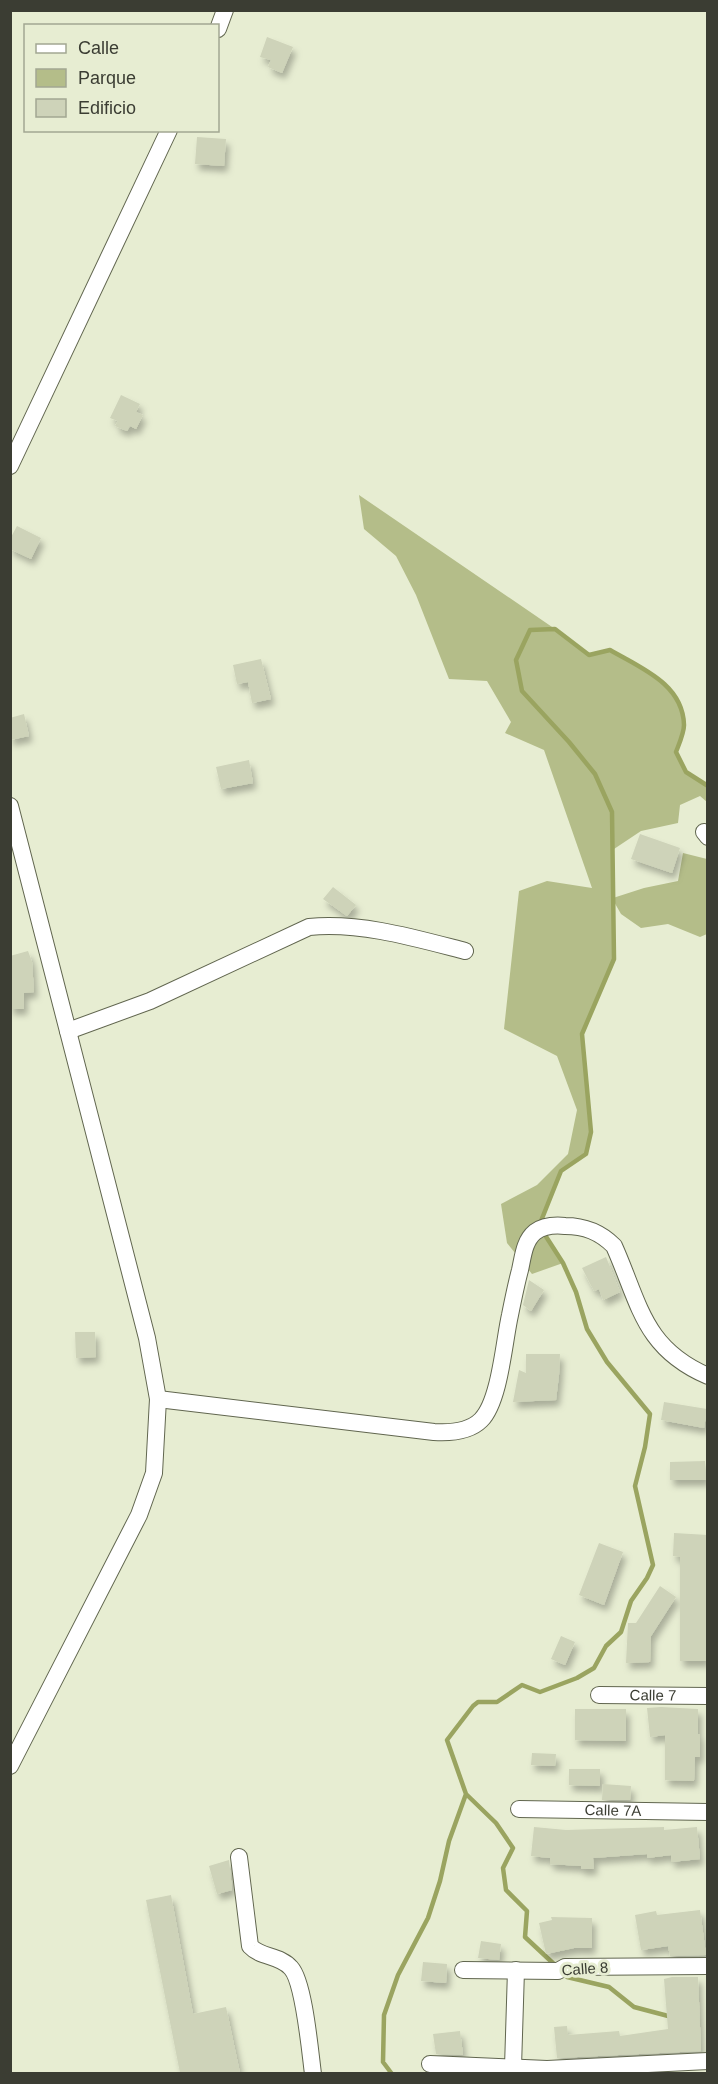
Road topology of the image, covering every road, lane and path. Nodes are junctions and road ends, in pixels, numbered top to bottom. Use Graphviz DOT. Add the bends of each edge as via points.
graph roads {
  1 [pos="225,10"];
  2 [pos="219,26"];
  3 [pos="169,132"];
  4 [pos="10,466"];
  5 [pos="10,806"];
  6 [pos="465,951"];
  7 [pos="68,1031"];
  8 [pos="708,1376"];
  9 [pos="158,1400"];
  10 [pos="599,1695"];
  11 [pos="708,1696"];
  12 [pos="10,1766"];
  13 [pos="519,1809"];
  14 [pos="708,1812"];
  15 [pos="239,1857"];
  16 [pos="708,1966"];
  17 [pos="463,1970"];
  18 [pos="516,1970"];
  19 [pos="708,2061"];
  20 [pos="430,2064"];
  21 [pos="513,2067"];
  22 [pos="637,2070"];
  23 [pos="547,2071"];
  24 [pos="313,2073"];
  1 -- 2 [label="street"];
  3 -- 4 [label="street"];
  5 -- 7 [label="street"];
  6 -- 7 [label="street" via="392,933 326,925 309,927 150,1001"];
  7 -- 9 [label="street" via="147,1338"];
  8 -- 9 [label="street" via="676,1359 652,1334 614,1246 606,1237 585,1227 562,1225 536,1231 525,1244 499,1378 488,1411 474,1425 450,1433 434,1432"];
  9 -- 12 [label="street" via="154,1473 139,1515"];
  10 -- 11 [label="street, Calle 7"];
  13 -- 14 [label="street, Calle 7A"];
  15 -- 24 [label="street" via="250,1946 293,1969 299,1984"];
  16 -- 18 [label="street, Calle 8"];
  17 -- 18 [label="street, Calle 8"];
  18 -- 21 [label="street"];
  19 -- 22 [label="street"];
  20 -- 21 [label="street"];
  21 -- 23 [label="street"];
  22 -- 23 [label="street"];
}
